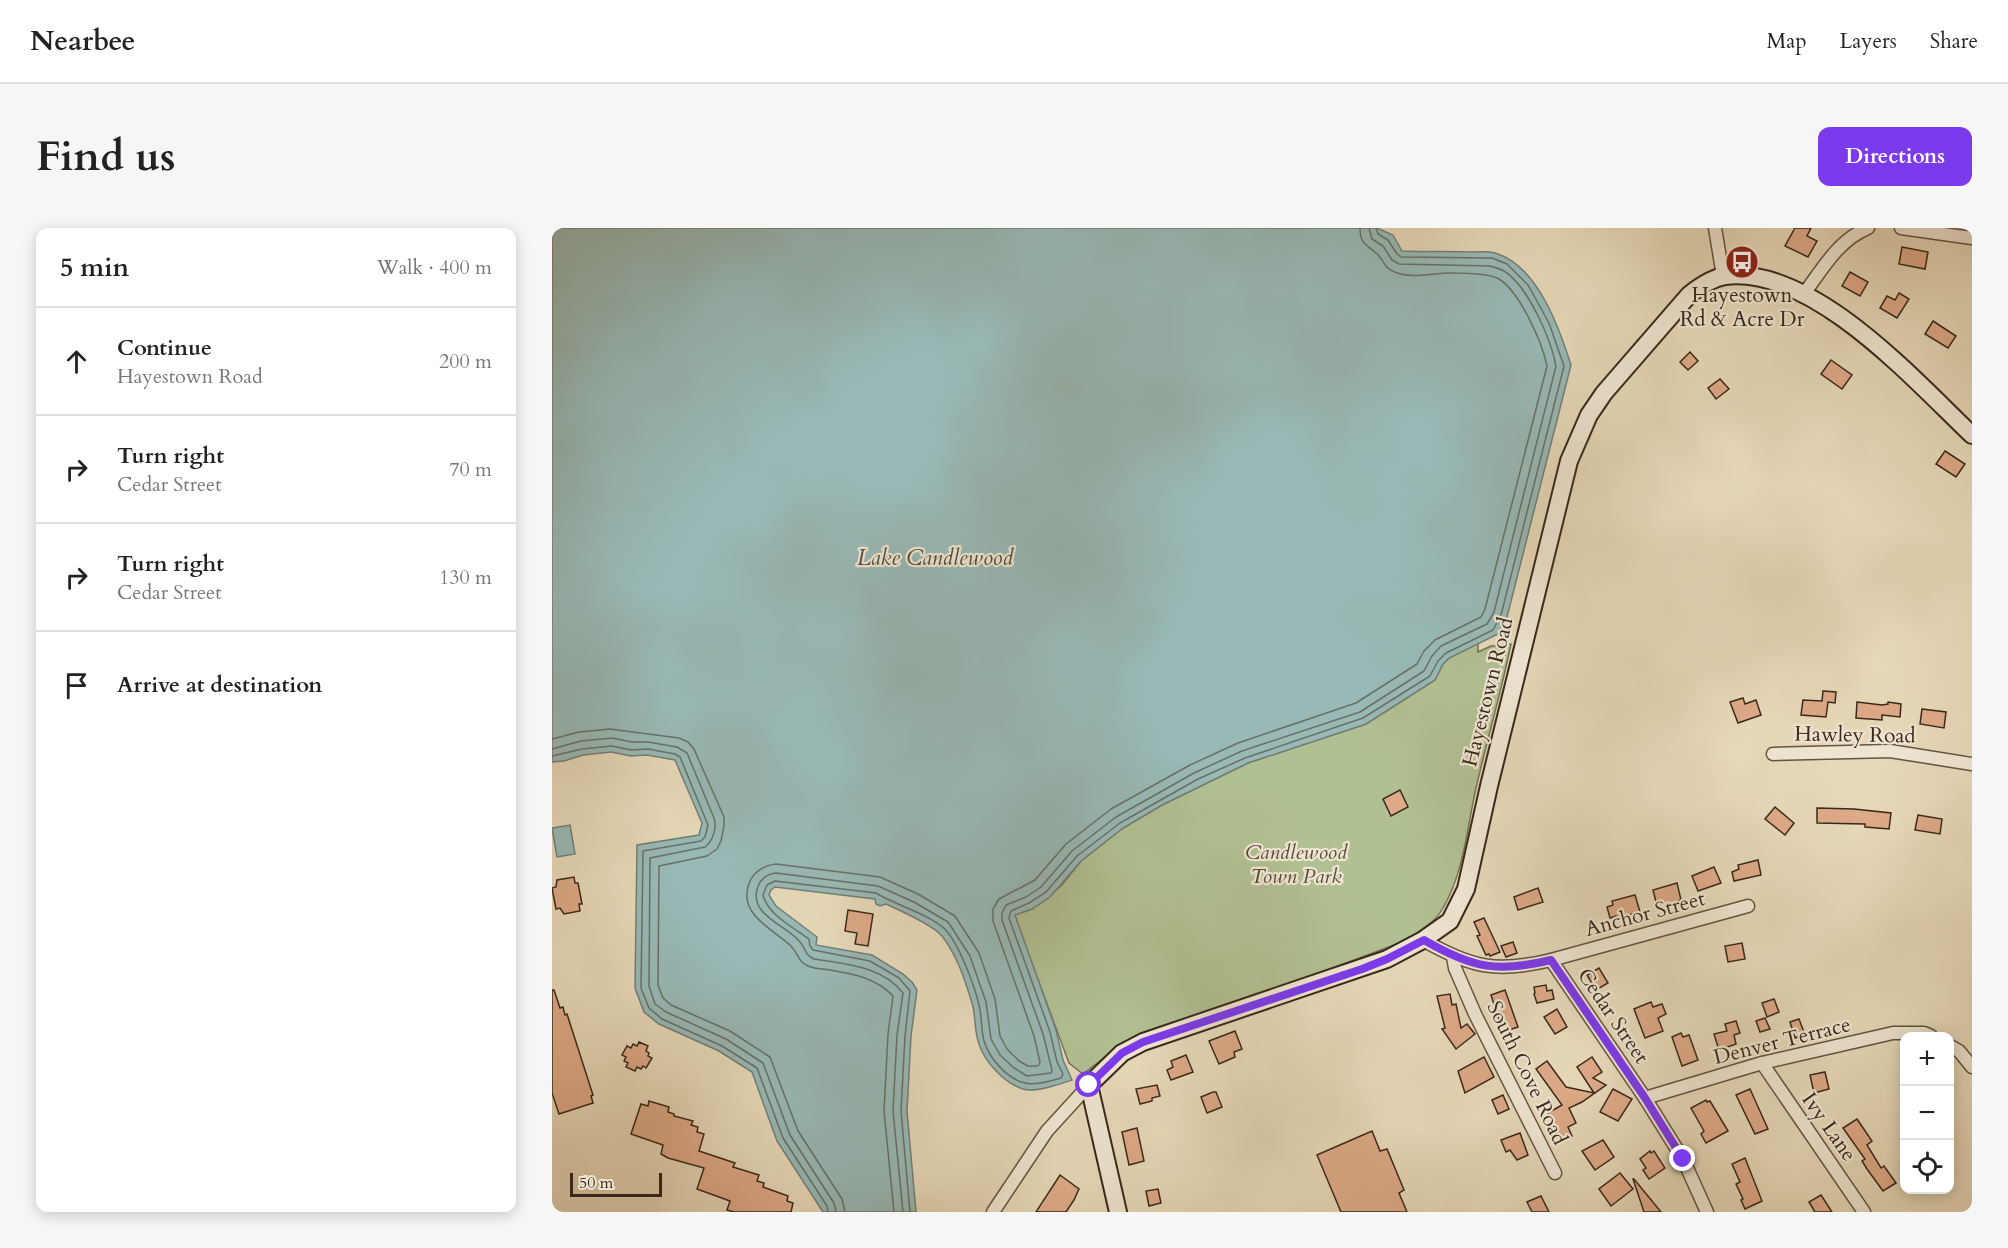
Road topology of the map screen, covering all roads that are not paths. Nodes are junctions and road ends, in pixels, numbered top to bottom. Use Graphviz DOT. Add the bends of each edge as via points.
graph roads {
  1 [pos="1714,228"];
  2 [pos="1868,228"];
  3 [pos="1901,228"];
  4 [pos="1972,238"];
  5 [pos="1723,276"];
  6 [pos="1803,295"];
  7 [pos="1972,435"];
  8 [pos="1773,754"];
  9 [pos="1972,764"];
  10 [pos="1748,906"];
  11 [pos="1424,940"];
  12 [pos="1453,957"];
  13 [pos="1551,960"];
  14 [pos="1900,1033"];
  15 [pos="1954,1048"];
  16 [pos="1761,1063"];
  17 [pos="1972,1067"];
  18 [pos="1089,1085"];
  19 [pos="1645,1098"];
  20 [pos="1555,1173"];
  21 [pos="993,1212"];
  22 [pos="1118,1212"];
  23 [pos="1707,1212"];
  24 [pos="1864,1212"];
  1 -- 5 [label="street"];
  2 -- 6 [label="street" via="1840,246"];
  3 -- 4 [label="street"];
  5 -- 6 [label="street, Hayestown Road" via="1774,280"];
  5 -- 11 [label="street, Hayestown Road" via="1699,287 1659,327 1604,393 1578,436 1541,570 1466,889 1450,921"];
  6 -- 7 [label="street, Hayestown Road" via="1872,341"];
  8 -- 9 [label="street, Hawley Road" via="1890,751"];
  10 -- 13 [label="street, Anchor Street"];
  11 -- 12 [label="street, Cedar Street"];
  11 -- 18 [label="street, Hayestown Road" via="1362,969 1143,1042 1122,1053"];
  12 -- 13 [label="street, Cedar Street" via="1485,966 1524,967"];
  12 -- 20 [label="street, South Cove Road" via="1475,1014"];
  13 -- 19 [label="street, Cedar Street"];
  14 -- 16 [label="street, Denver Terrace"];
  15 -- 17 [label="street"];
  16 -- 19 [label="street, Denver Terrace"];
  16 -- 24 [label="street, Ivy Lane"];
  18 -- 21 [label="street, Hayestown Road" via="1047,1131"];
  18 -- 22 [label="street"];
  19 -- 23 [label="street, Cedar Street" via="1683,1159"];
}
